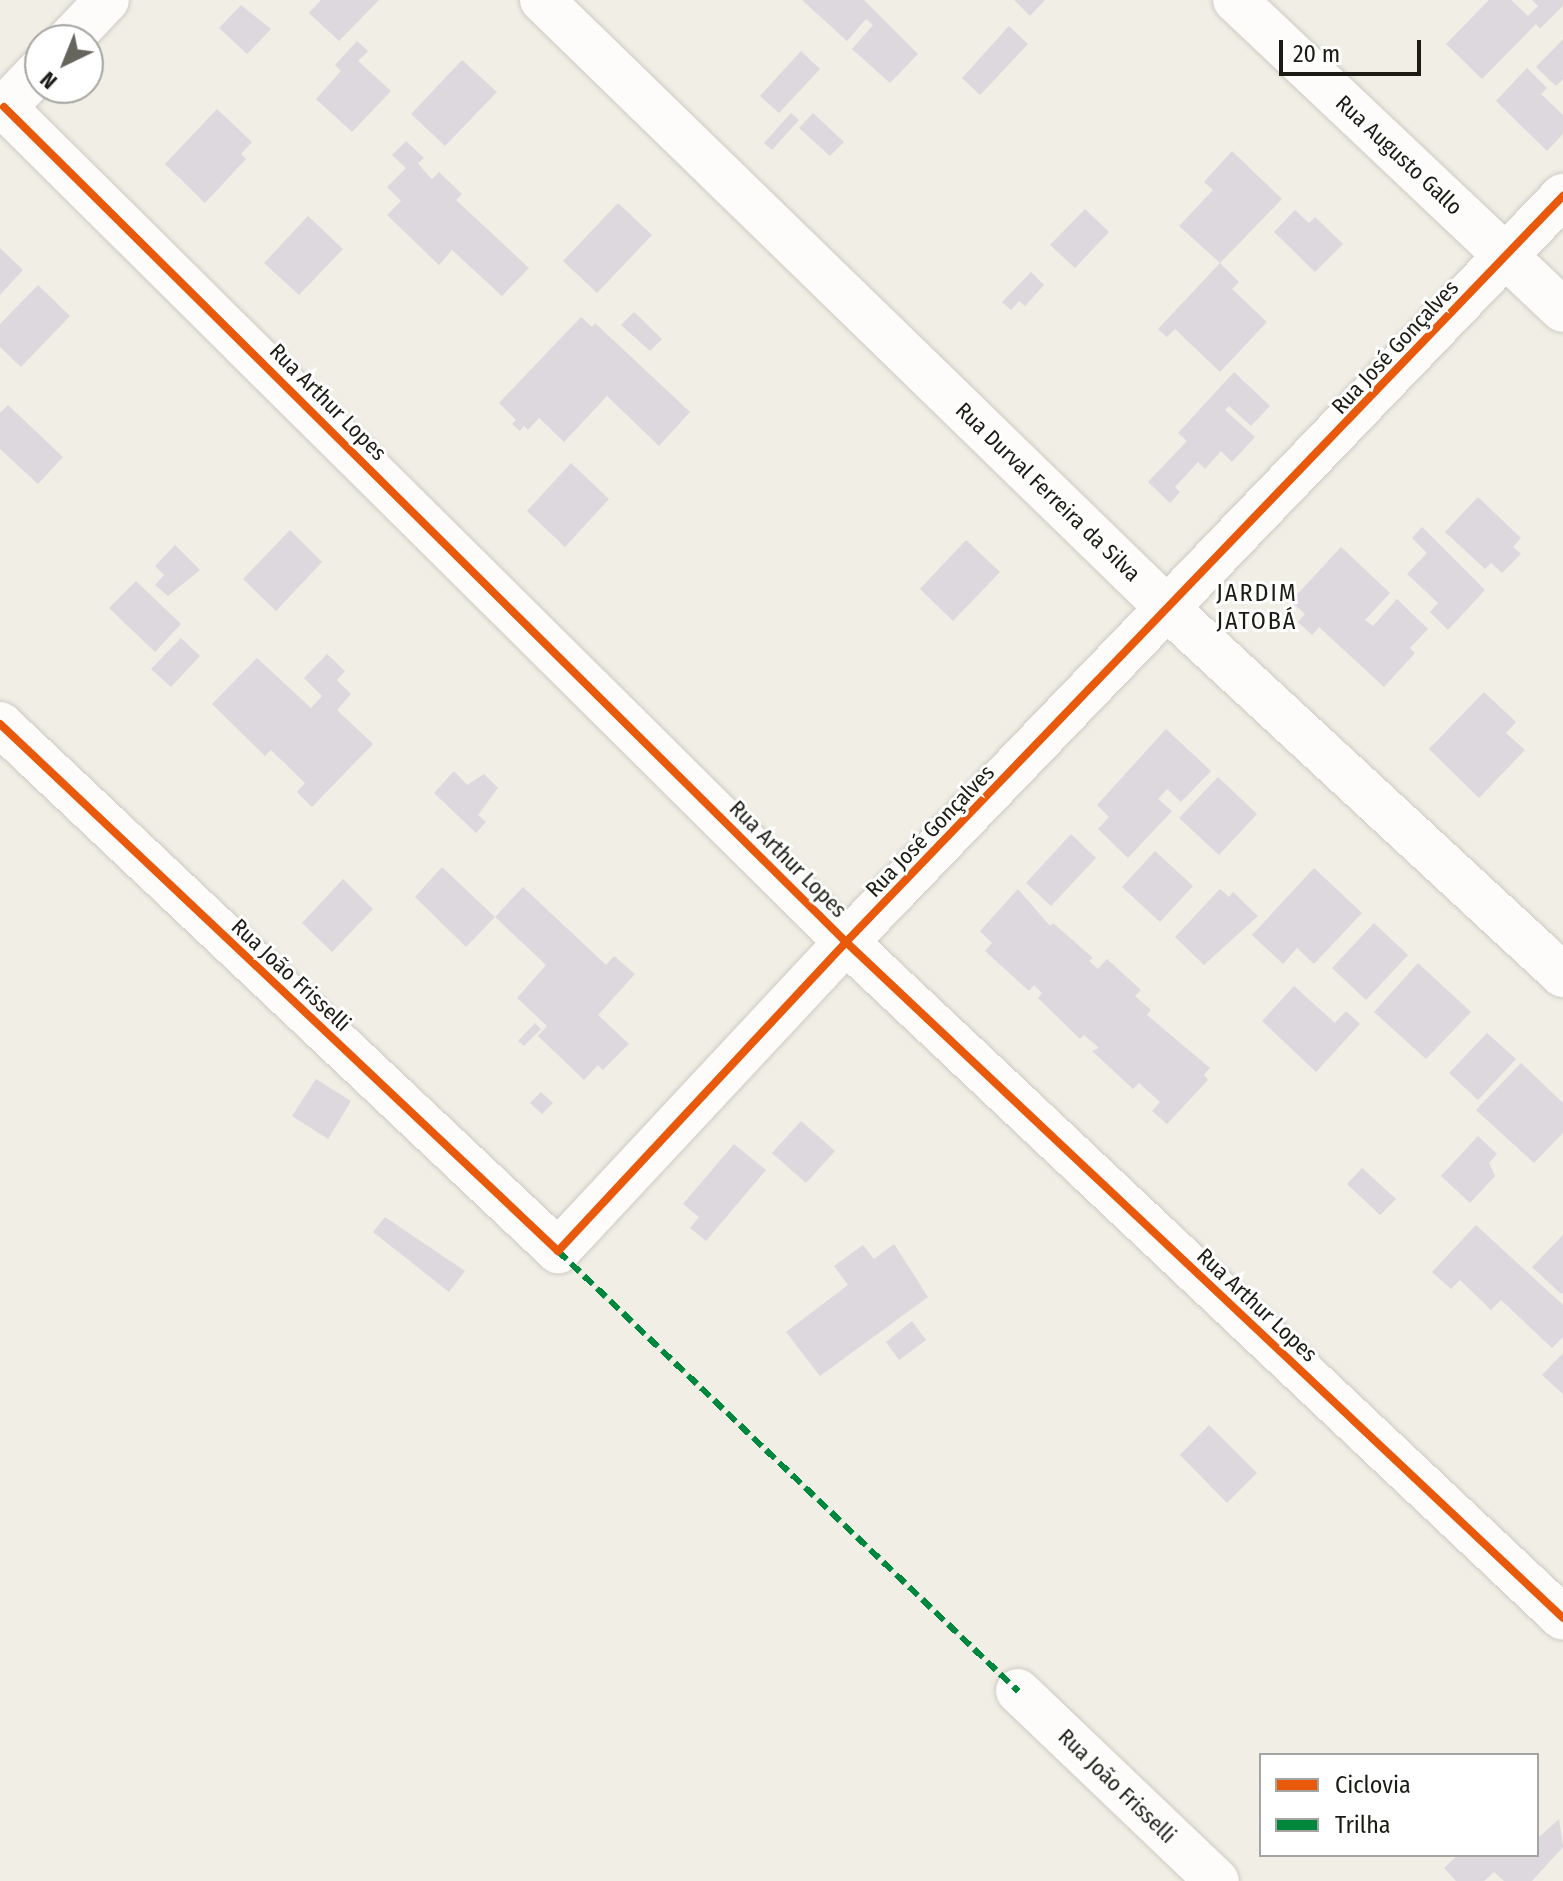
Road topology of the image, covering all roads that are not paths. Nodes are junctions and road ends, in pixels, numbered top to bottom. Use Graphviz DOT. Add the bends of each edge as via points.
graph roads {
  1 [pos="107,0"];
  2 [pos="542,0"];
  3 [pos="1235,0"];
  4 [pos="84,24"];
  5 [pos="24,86"];
  6 [pos="2,109"];
  7 [pos="1563,196"];
  8 [pos="1506,256"];
  9 [pos="1563,310"];
  10 [pos="1170,611"];
  11 [pos="0,724"];
  12 [pos="846,942"];
  13 [pos="1563,975"];
  14 [pos="558,1251"];
  15 [pos="1563,1618"];
  16 [pos="1018,1691"];
  17 [pos="1217,1881"];
  1 -- 4 [label="street"];
  2 -- 10 [label="street, Rua Durval Ferreira da Silva"];
  3 -- 8 [label="street, Rua Augusto Gallo"];
  5 -- 6 [label="street"];
  6 -- 12 [label="street, Rua Arthur Lopes"];
  7 -- 8 [label="street, Rua José Gonçalves"];
  8 -- 9 [label="street, Rua Augusto Gallo"];
  8 -- 10 [label="street, Rua José Gonçalves"];
  10 -- 12 [label="street, Rua José Gonçalves"];
  10 -- 13 [label="street, Rua Durval Ferreira da Silva"];
  11 -- 14 [label="street, Rua João Frisselli"];
  12 -- 14 [label="street, Rua José Gonçalves"];
  12 -- 15 [label="street, Rua Arthur Lopes"];
  16 -- 17 [label="street, Rua João Frisselli"];
}
